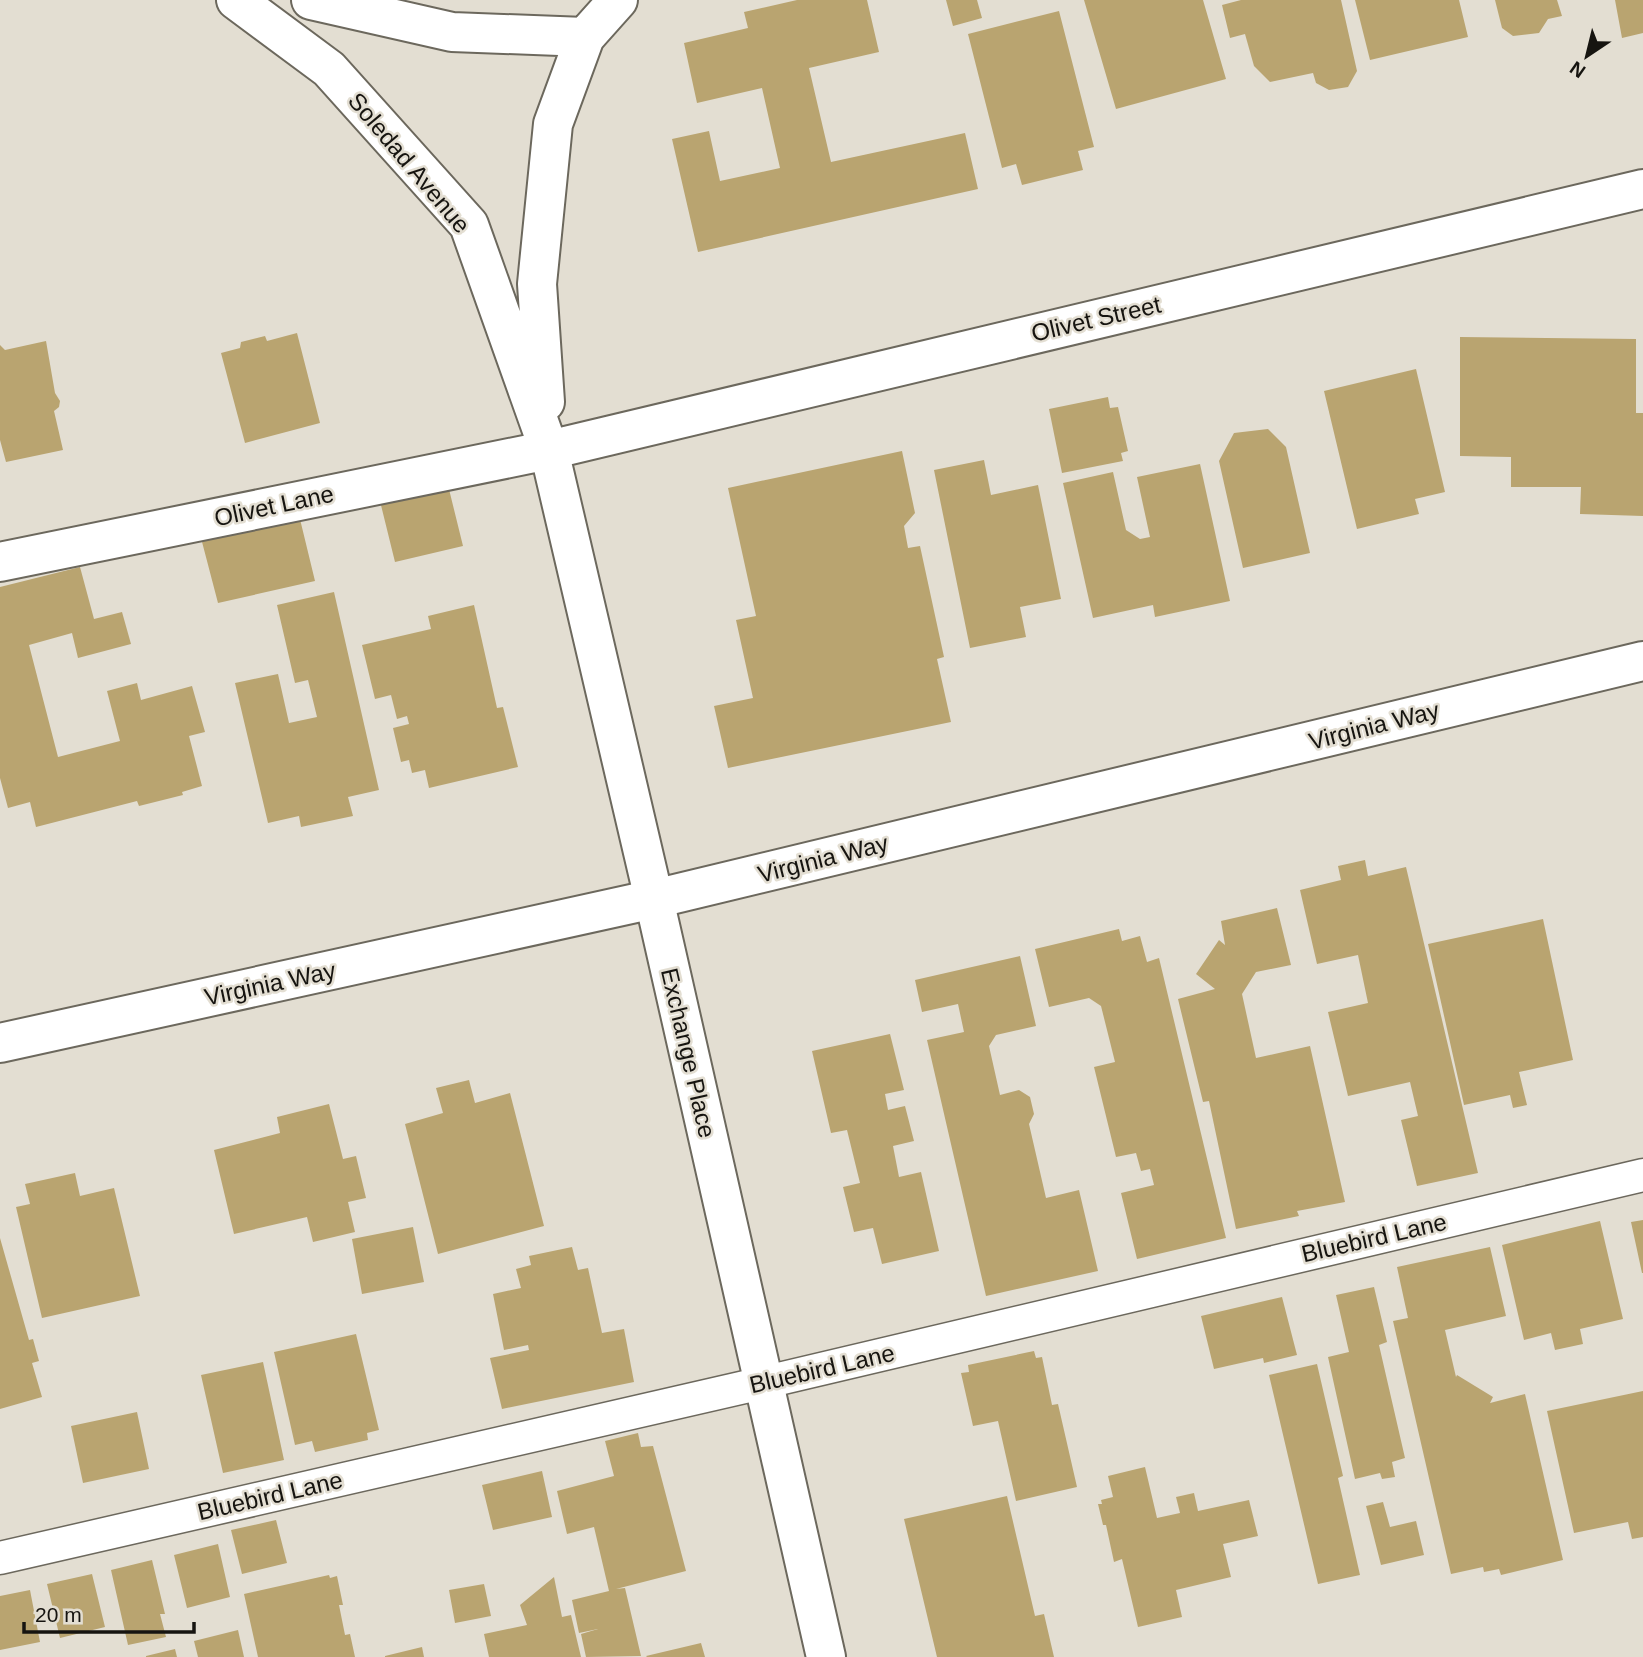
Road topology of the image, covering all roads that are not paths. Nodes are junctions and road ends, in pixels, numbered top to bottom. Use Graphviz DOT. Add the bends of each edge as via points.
graph roads {
  1 [pos="236,0"];
  2 [pos="311,0"];
  3 [pos="618,0"];
  4 [pos="585,37"];
  5 [pos="1643,188"];
  6 [pos="548,450"];
  7 [pos="0,562"];
  8 [pos="1643,661"];
  9 [pos="654,899"];
  10 [pos="0,1043"];
  11 [pos="1643,1175"];
  12 [pos="762,1383"];
  13 [pos="0,1558"];
  14 [pos="826,1657"];
  1 -- 6 [label="street, Soledad Avenue" via="329,69 469,225"];
  2 -- 4 [label="street" via="452,32"];
  3 -- 4 [label="street"];
  4 -- 6 [label="street" via="553,124 537,284"];
  5 -- 6 [label="street, Olivet Street"];
  6 -- 7 [label="street, Olivet Lane"];
  6 -- 9 [label="street, Exchange Place"];
  8 -- 9 [label="street, Virginia Way"];
  9 -- 10 [label="street, Virginia Way"];
  9 -- 12 [label="street, Exchange Place"];
  11 -- 12 [label="lane, Bluebird Lane"];
  12 -- 13 [label="lane, Bluebird Lane"];
  12 -- 14 [label="street, Exchange Place"];
}
